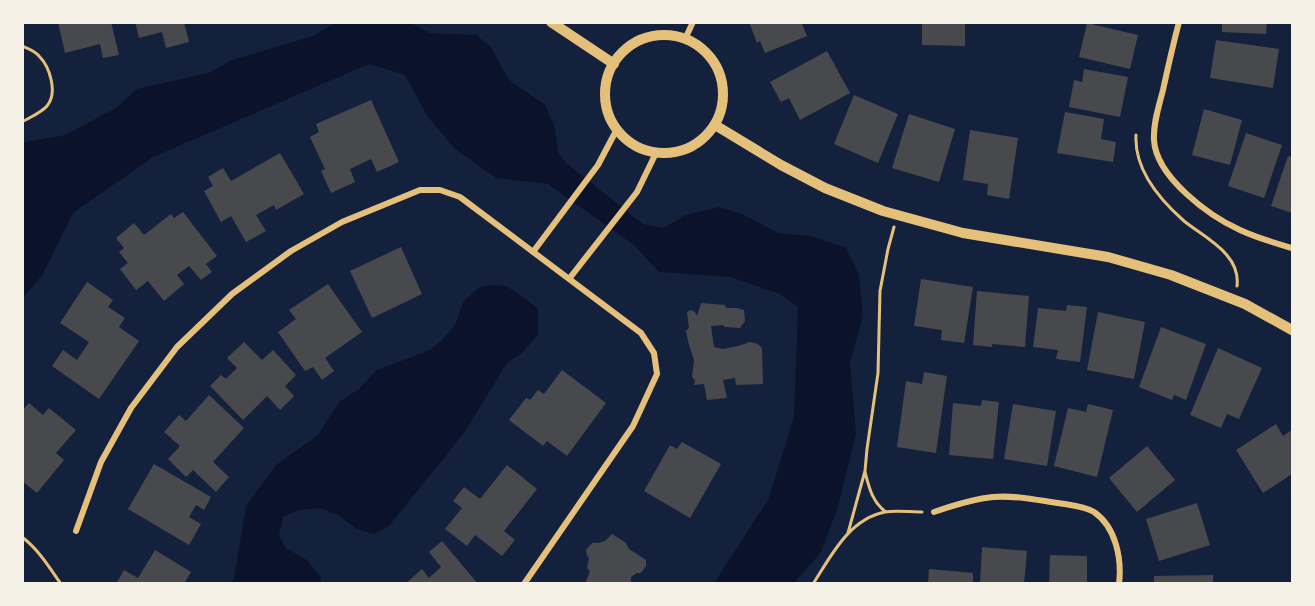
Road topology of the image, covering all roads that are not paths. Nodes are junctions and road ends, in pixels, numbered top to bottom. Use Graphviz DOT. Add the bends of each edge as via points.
graph roads {
  1 [pos="551,22"];
  2 [pos="693,22"];
  3 [pos="1179,22"];
  4 [pos="685,39"];
  5 [pos="614,64"];
  6 [pos="715,125"];
  7 [pos="617,129"];
  8 [pos="656,153"];
  9 [pos="1293,248"];
  10 [pos="533,252"];
  11 [pos="569,279"];
  12 [pos="1293,330"];
  13 [pos="934,512"];
  14 [pos="76,531"];
  15 [pos="524,584"];
  16 [pos="1119,584"];
  1 -- 5 [label="street"];
  2 -- 4 [label="street"];
  3 -- 9 [label="street" via="1155,122 1159,160 1174,183 1208,211 1239,230"];
  4 -- 5 [label="street" via="662,35 644,39 628,48"];
  4 -- 6 [label="street" via="704,51 722,80 723,98"];
  5 -- 7 [label="street" via="605,97"];
  6 -- 8 [label="street" via="690,148"];
  6 -- 12 [label="street" via="825,188 883,211 963,232 1108,257 1171,275 1245,304"];
  7 -- 8 [label="street" via="628,140"];
  7 -- 10 [label="street" via="598,165"];
  8 -- 11 [label="street" via="637,192"];
  10 -- 11 [label="street"];
  10 -- 14 [label="street" via="460,197 440,190 420,190 342,222 291,251 232,294 177,347 131,408 101,462"];
  11 -- 15 [label="street" via="641,333 654,353 657,374 633,426"];
  13 -- 16 [label="street" via="969,500 995,497 1078,506 1094,512 1110,529 1117,547"];
}
